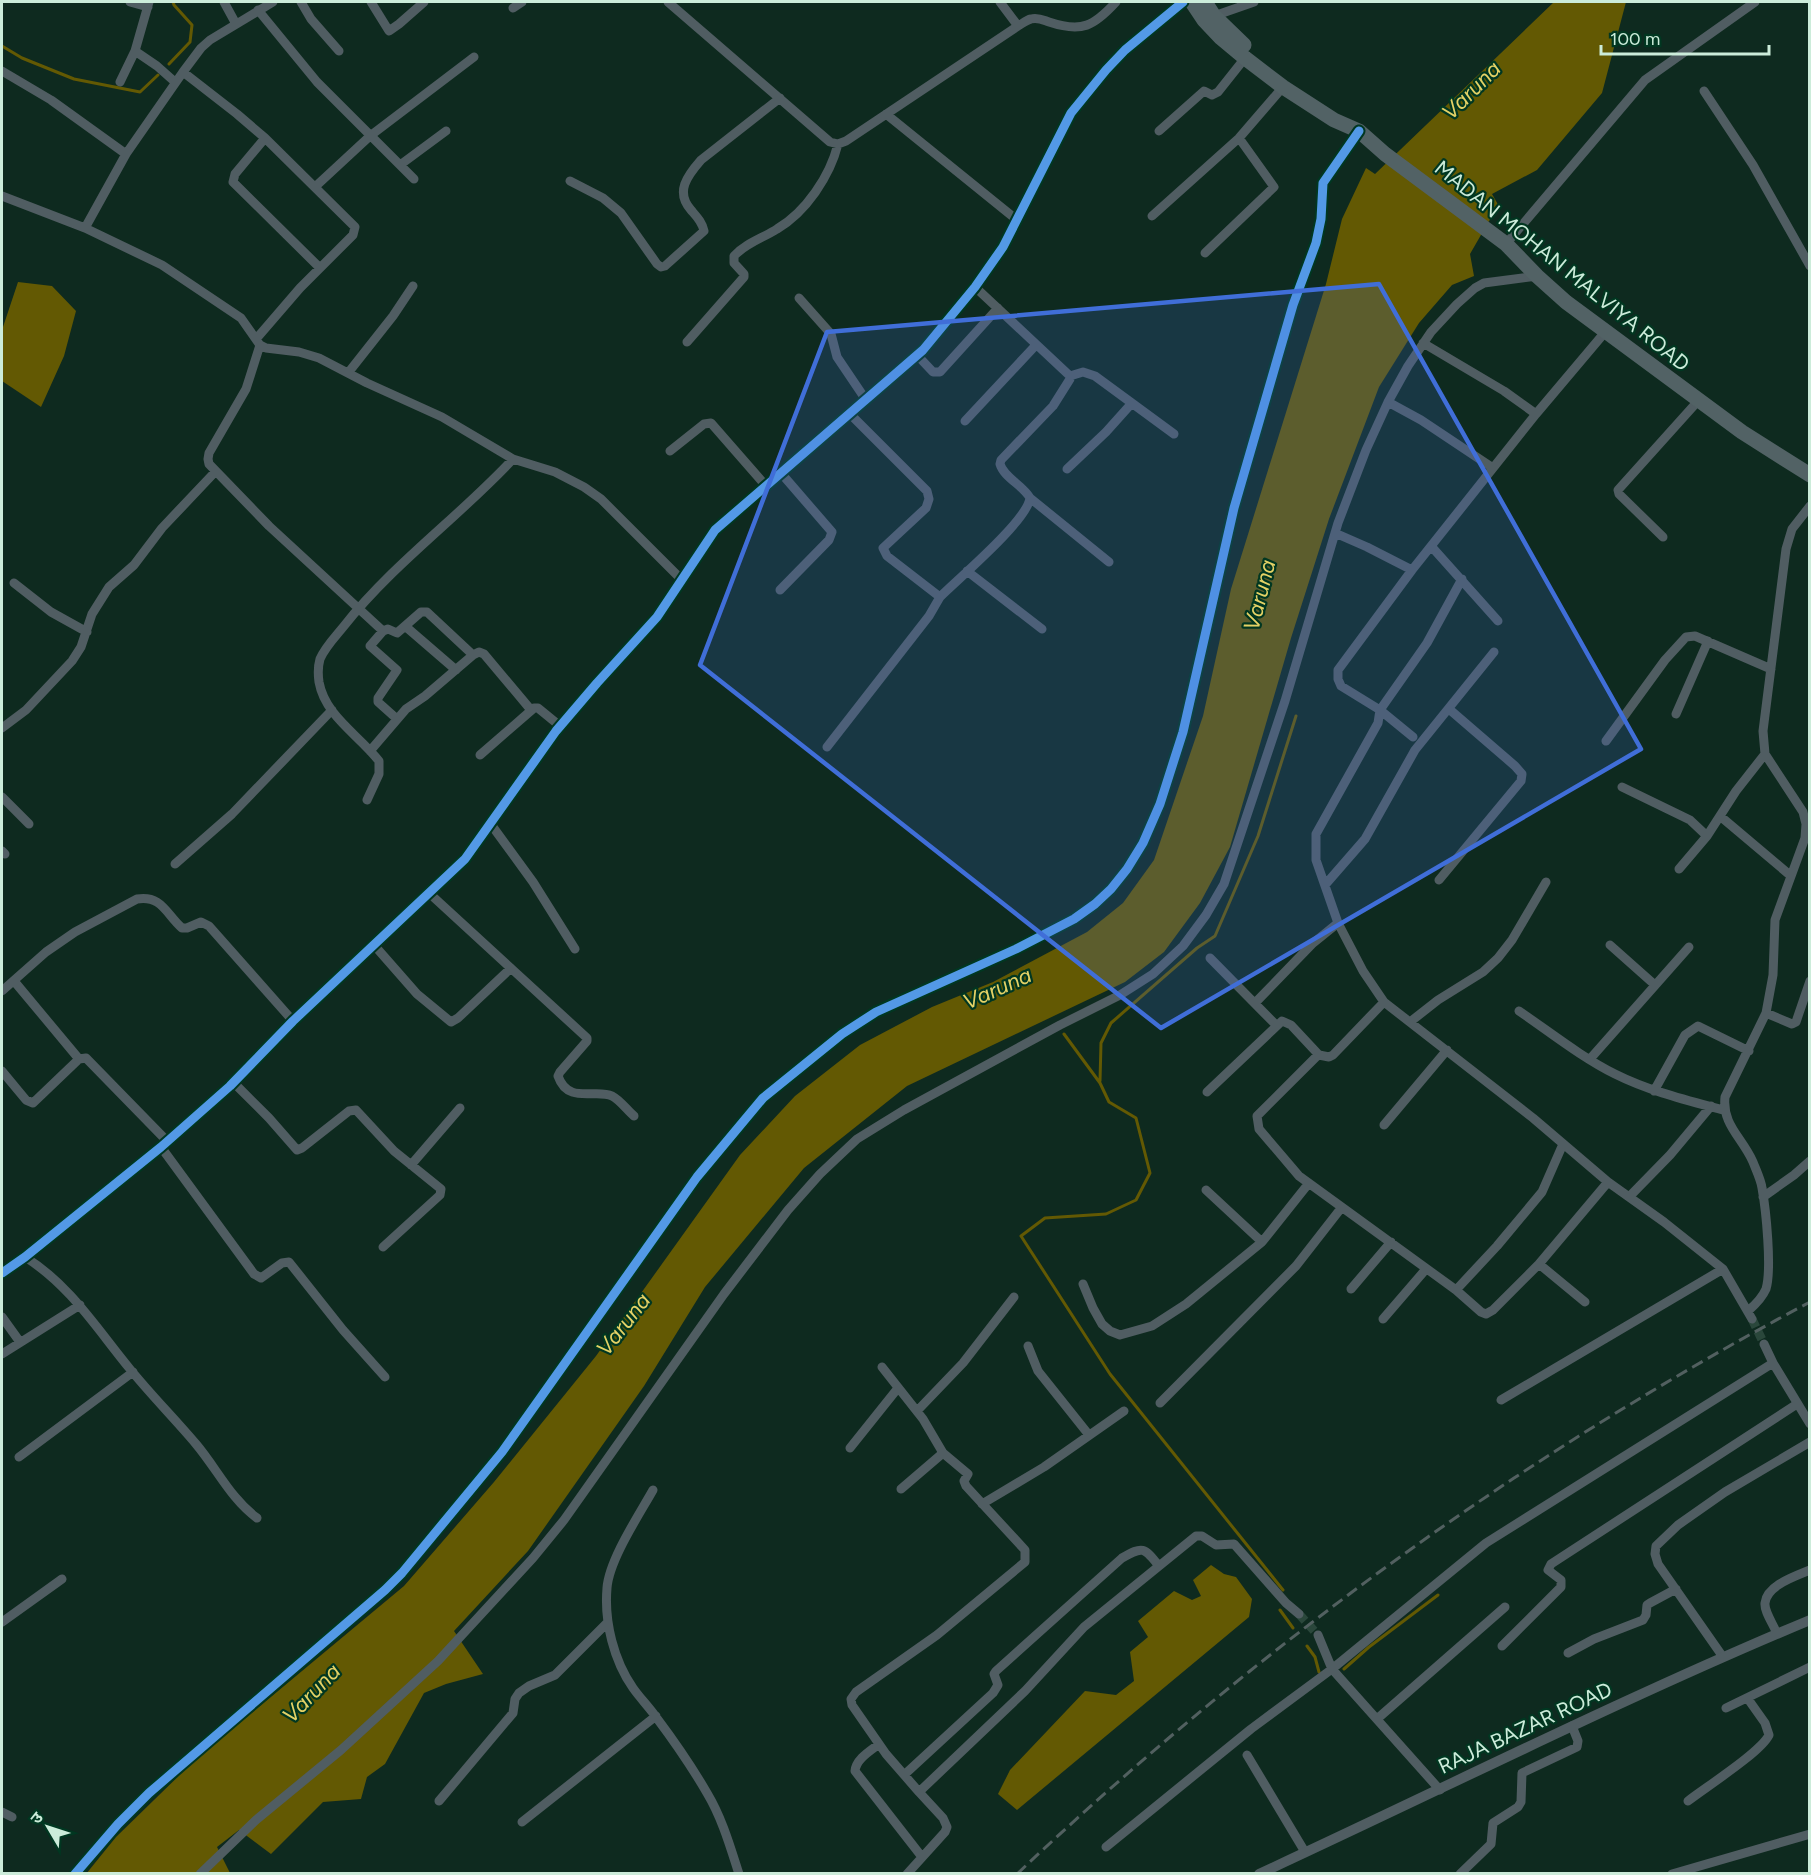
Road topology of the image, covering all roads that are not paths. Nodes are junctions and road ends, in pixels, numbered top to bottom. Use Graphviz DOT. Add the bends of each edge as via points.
graph roads {
  1 [pos="130,2"];
  2 [pos="224,2"];
  3 [pos="273,2"];
  4 [pos="301,2"];
  5 [pos="371,2"];
  6 [pos="424,2"];
  7 [pos="522,2"];
  8 [pos="668,2"];
  9 [pos="1000,2"];
  10 [pos="1116,2"];
  11 [pos="1183,2"];
  12 [pos="1192,2"];
  13 [pos="1205,2"];
  14 [pos="1254,2"];
  15 [pos="1755,2"];
  16 [pos="148,4"];
  17 [pos="513,8"];
  18 [pos="258,10"];
  19 [pos="1209,18"];
  20 [pos="236,24"];
  21 [pos="1018,26"];
  22 [pos="135,51"];
  23 [pos="339,51"];
  24 [pos="474,57"];
  25 [pos="1245,58"];
  26 [pos="2,71"];
  27 [pos="183,72"];
  28 [pos="120,82"];
  29 [pos="176,82"];
  30 [pos="1283,87"];
  31 [pos="1704,91"];
  32 [pos="780,98"];
  33 [pos="886,114"];
  34 [pos="1355,129"];
  35 [pos="446,131"];
  36 [pos="1159,131"];
  37 [pos="370,136"];
  38 [pos="265,138"];
  39 [pos="1239,138"];
  40 [pos="838,144"];
  41 [pos="126,154"];
  42 [pos="400,165"];
  43 [pos="414,179"];
  44 [pos="570,181"];
  45 [pos="316,186"];
  46 [pos="2,196"];
  47 [pos="1152,216"];
  48 [pos="1017,220"];
  49 [pos="85,228"];
  50 [pos="1506,244"];
  51 [pos="1205,253"];
  52 [pos="1809,266"];
  53 [pos="320,268"];
  54 [pos="1537,276"];
  55 [pos="413,286"];
  56 [pos="975,287"];
  57 [pos="800,298"];
  58 [pos="998,308"];
  59 [pos="1606,331"];
  60 [pos="258,342"];
  61 [pos="687,342"];
  62 [pos="1424,344"];
  63 [pos="1036,345"];
  64 [pos="917,356"];
  65 [pos="348,373"];
  66 [pos="1070,376"];
  67 [pos="866,400"];
  68 [pos="1698,401"];
  69 [pos="1388,402"];
  70 [pos="1132,403"];
  71 [pos="850,414"];
  72 [pos="1536,414"];
  73 [pos="965,421"];
  74 [pos="1174,434"];
  75 [pos="670,451"];
  76 [pos="513,459"];
  77 [pos="1493,468"];
  78 [pos="1067,469"];
  79 [pos="215,472"];
  80 [pos="1809,472"];
  81 [pos="781,473"];
  82 [pos="766,486"];
  83 [pos="1030,498"];
  84 [pos="1809,506"];
  85 [pos="1335,533"];
  86 [pos="1664,537"];
  87 [pos="1431,546"];
  88 [pos="1109,562"];
  89 [pos="1412,570"];
  90 [pos="967,571"];
  91 [pos="1462,579"];
  92 [pos="682,580"];
  93 [pos="14,583"];
  94 [pos="780,590"];
  95 [pos="940,597"];
  96 [pos="358,608"];
  97 [pos="1498,621"];
  98 [pos="405,626"];
  99 [pos="1042,629"];
  100 [pos="383,631"];
  101 [pos="87,632"];
  102 [pos="1708,642"];
  103 [pos="1494,652"];
  104 [pos="473,655"];
  105 [pos="1771,669"];
  106 [pos="456,670"];
  107 [pos="1449,709"];
  108 [pos="332,710"];
  109 [pos="531,710"];
  110 [pos="1380,710"];
  111 [pos="1676,714"];
  112 [pos="397,719"];
  113 [pos="560,726"];
  114 [pos="2,728"];
  115 [pos="1413,737"];
  116 [pos="1606,741"];
  117 [pos="827,747"];
  118 [pos="370,751"];
  119 [pos="1765,754"];
  120 [pos="480,755"];
  121 [pos="1622,787"];
  122 [pos="2,796"];
  123 [pos="367,800"];
  124 [pos="1720,816"];
  125 [pos="1808,822"];
  126 [pos="490,823"];
  127 [pos="29,824"];
  128 [pos="1707,836"];
  129 [pos="175,864"];
  130 [pos="1679,869"];
  131 [pos="1791,876"];
  132 [pos="1439,880"];
  133 [pos="1546,882"];
  134 [pos="1325,885"];
  135 [pos="429,893"];
  136 [pos="1338,923"];
  137 [pos="374,945"];
  138 [pos="1610,945"];
  139 [pos="1689,947"];
  140 [pos="575,949"];
  141 [pos="1210,958"];
  142 [pos="511,968"];
  143 [pos="14,981"];
  144 [pos="1809,981"];
  145 [pos="1655,985"];
  146 [pos="2,991"];
  147 [pos="1808,994"];
  148 [pos="1384,1002"];
  149 [pos="1255,1003"];
  150 [pos="1519,1011"];
  151 [pos="1766,1013"];
  152 [pos="293,1021"];
  153 [pos="1410,1022"];
  154 [pos="1276,1025"];
  155 [pos="1447,1050"];
  156 [pos="1749,1051"];
  157 [pos="1319,1055"];
  158 [pos="79,1059"];
  159 [pos="1590,1059"];
  160 [pos="2,1071"];
  161 [pos="233,1082"];
  162 [pos="1653,1091"];
  163 [pos="1207,1092"];
  164 [pos="1711,1106"];
  165 [pos="460,1108"];
  166 [pos="1723,1110"];
  167 [pos="633,1116"];
  168 [pos="1384,1125"];
  169 [pos="164,1144"];
  170 [pos="1563,1144"];
  171 [pos="1809,1161"];
  172 [pos="411,1165"];
  173 [pos="1608,1182"];
  174 [pos="1310,1183"];
  175 [pos="1206,1190"];
  176 [pos="1629,1197"];
  177 [pos="1763,1197"];
  178 [pos="1342,1207"];
  179 [pos="1262,1242"];
  180 [pos="1391,1242"];
  181 [pos="383,1247"];
  182 [pos="25,1257"];
  183 [pos="1539,1263"];
  184 [pos="1426,1269"];
  185 [pos="1723,1269"];
  186 [pos="2,1273"];
  187 [pos="1083,1284"];
  188 [pos="1352,1289"];
  189 [pos="1456,1290"];
  190 [pos="1014,1297"];
  191 [pos="1585,1302"];
  192 [pos="80,1305"];
  193 [pos="2,1317"];
  194 [pos="1383,1319"];
  195 [pos="20,1342"];
  196 [pos="1764,1344"];
  197 [pos="1028,1346"];
  198 [pos="2,1354"];
  199 [pos="1773,1363"];
  200 [pos="882,1367"];
  201 [pos="132,1372"];
  202 [pos="385,1377"];
  203 [pos="898,1388"];
  204 [pos="1501,1400"];
  205 [pos="1160,1402"];
  206 [pos="1797,1404"];
  207 [pos="917,1411"];
  208 [pos="1124,1411"];
  209 [pos="1809,1424"];
  210 [pos="1089,1435"];
  211 [pos="1809,1442"];
  212 [pos="850,1448"];
  213 [pos="943,1453"];
  214 [pos="19,1457"];
  215 [pos="901,1489"];
  216 [pos="653,1490"];
  217 [pos="982,1504"];
  218 [pos="257,1518"];
  219 [pos="1159,1566"];
  220 [pos="1809,1570"];
  221 [pos="62,1579"];
  222 [pos="1676,1589"];
  223 [pos="1505,1607"];
  224 [pos="1299,1614"];
  225 [pos="1809,1620"];
  226 [pos="2,1622"];
  227 [pos="609,1622"];
  228 [pos="1777,1634"];
  229 [pos="1318,1635"];
  230 [pos="1502,1646"];
  231 [pos="1568,1653"];
  232 [pos="1724,1657"];
  233 [pos="1809,1667"];
  234 [pos="1332,1669"];
  235 [pos="1748,1699"];
  236 [pos="1726,1708"];
  237 [pos="656,1716"];
  238 [pos="1377,1719"];
  239 [pos="1572,1726"];
  240 [pos="879,1744"];
  241 [pos="1247,1755"];
  242 [pos="904,1775"];
  243 [pos="1440,1790"];
  244 [pos="919,1792"];
  245 [pos="439,1801"];
  246 [pos="1688,1801"];
  247 [pos="2,1812"];
  248 [pos="12,1817"];
  249 [pos="522,1822"];
  250 [pos="1809,1834"];
  251 [pos="1106,1847"];
  252 [pos="1305,1852"];
  253 [pos="922,1857"];
  254 [pos="75,1874"];
  255 [pos="200,1874"];
  256 [pos="739,1874"];
  257 [pos="907,1874"];
  258 [pos="1260,1874"];
  259 [pos="1460,1874"];
  260 [pos="1672,1874"];
  1 -- 16 [label="street"];
  2 -- 20 [label="street"];
  3 -- 18 [label="street"];
  4 -- 23 [label="street" via="311,20"];
  5 -- 6 [label="street" via="389,31"];
  7 -- 17 [label="street"];
  8 -- 32 [label="street"];
  9 -- 21 [label="street"];
  10 -- 21 [label="street" via="1094,23 1082,28 1039,18"];
  11 -- 48 [label="street" via="1125,50 1071,112"];
  12 -- 19 [label="highway, MADAN MOHAN MALVIYA ROAD"];
  13 -- 19 [label="highway, MADAN MOHAN MALVIYA ROAD"];
  14 -- 19 [label="street"];
  15 -- 50 [label="street" via="1645,81"];
  16 -- 22 [label="street"];
  18 -- 20 [label="street"];
  18 -- 37 [label="street" via="317,82"];
  19 -- 25 [label="highway, MADAN MOHAN MALVIYA ROAD" via="1221,38"];
  19 -- 34 [label="highway, MADAN MOHAN MALVIYA ROAD" via="1284,78 1338,112"];
  20 -- 27 [label="street" via="201,48"];
  21 -- 33 [label="street"];
  22 -- 28 [label="street"];
  22 -- 29 [label="street"];
  24 -- 37 [label="street"];
  25 -- 30 [label="highway, MADAN MOHAN MALVIYA ROAD"];
  25 -- 36 [label="street" via="1218,92 1212,95 1204,91"];
  26 -- 41 [label="street" via="51,100"];
  27 -- 29 [label="street"];
  27 -- 38 [label="street"];
  29 -- 41 [label="street"];
  30 -- 34 [label="highway, MADAN MOHAN MALVIYA ROAD"];
  30 -- 39 [label="street"];
  31 -- 52 [label="street" via="1753,165"];
  32 -- 40 [label="street" via="830,142"];
  32 -- 44 [label="street" via="691,172 682,188 683,197 703,223 704,231 665,266 657,264 621,213 603,198"];
  33 -- 40 [label="street"];
  33 -- 48 [label="street"];
  34 -- 50 [label="highway, MADAN MOHAN MALVIYA ROAD"];
  34 -- 254 [label="street" via="1323,183 1322,219 1316,243 1293,305 1234,508 1183,732 1160,804 1127,869 1111,889 1074,919 876,1012 842,1034 763,1098 697,1177 502,1452 402,1574 156,1787"];
  35 -- 42 [label="street"];
  37 -- 42 [label="street"];
  37 -- 45 [label="street"];
  38 -- 45 [label="street"];
  38 -- 53 [label="street" via="235,174 233,182"];
  39 -- 47 [label="street"];
  39 -- 51 [label="street" via="1274,187"];
  40 -- 61 [label="street" via="826,175 798,213 734,256 734,263 744,277"];
  41 -- 49 [label="street"];
  42 -- 43 [label="street"];
  45 -- 53 [label="street" via="356,227"];
  46 -- 49 [label="street"];
  48 -- 56 [label="street"];
  49 -- 60 [label="street" via="162,265 241,318"];
  50 -- 54 [label="highway, MADAN MOHAN MALVIYA ROAD"];
  53 -- 60 [label="street"];
  54 -- 59 [label="highway, MADAN MOHAN MALVIYA ROAD"];
  54 -- 62 [label="street" via="1484,283 1457,304"];
  55 -- 65 [label="street"];
  56 -- 58 [label="street"];
  56 -- 64 [label="street"];
  57 -- 67 [label="street" via="831,334 837,357"];
  58 -- 63 [label="street"];
  58 -- 64 [label="street" via="940,372 933,372"];
  59 -- 68 [label="highway, MADAN MOHAN MALVIYA ROAD"];
  59 -- 72 [label="street"];
  60 -- 65 [label="street" via="266,348 320,358"];
  60 -- 79 [label="street" via="246,389 209,453 209,464"];
  62 -- 69 [label="street"];
  62 -- 72 [label="street"];
  63 -- 66 [label="street"];
  63 -- 73 [label="street"];
  64 -- 67 [label="street"];
  65 -- 76 [label="street" via="442,417"];
  66 -- 70 [label="street" via="1087,372"];
  66 -- 83 [label="street" via="1053,406 1001,460 1002,470"];
  67 -- 71 [label="street"];
  68 -- 80 [label="highway, MADAN MOHAN MALVIYA ROAD"];
  68 -- 86 [label="street" via="1618,490"];
  69 -- 77 [label="street"];
  69 -- 85 [label="street"];
  70 -- 74 [label="street"];
  70 -- 78 [label="street"];
  71 -- 81 [label="street"];
  71 -- 95 [label="street" via="927,491 926,508 883,548 887,556"];
  72 -- 77 [label="street"];
  75 -- 82 [label="street" via="704,424 711,423"];
  76 -- 92 [label="street" via="555,472 601,499"];
  76 -- 96 [label="street"];
  77 -- 87 [label="street"];
  79 -- 96 [label="street"];
  79 -- 101 [label="street" via="162,528 134,565 109,587 92,614"];
  81 -- 82 [label="street"];
  81 -- 94 [label="street" via="832,532 829,540"];
  82 -- 92 [label="street" via="715,530"];
  83 -- 88 [label="street"];
  83 -- 90 [label="street" via="1012,527"];
  84 -- 105 [label="street" via="1792,529 1786,549"];
  85 -- 89 [label="street"];
  85 -- 255 [label="street" via="1224,884 1183,946 1153,974 1120,995 857,1139 788,1210 533,1558 438,1661 341,1750 255,1820"];
  87 -- 89 [label="street"];
  87 -- 91 [label="street"];
  89 -- 110 [label="street" via="1338,670 1341,686"];
  90 -- 95 [label="street"];
  90 -- 99 [label="street"];
  91 -- 97 [label="street"];
  91 -- 110 [label="street" via="1427,643"];
  92 -- 113 [label="street" via="657,617"];
  93 -- 101 [label="street" via="51,612"];
  95 -- 117 [label="street"];
  96 -- 100 [label="street"];
  96 -- 108 [label="street" via="320,660 320,682"];
  98 -- 100 [label="street" via="397,633"];
  98 -- 104 [label="street" via="421,612 427,612"];
  98 -- 106 [label="street"];
  100 -- 112 [label="street" via="370,646 397,670 378,702"];
  101 -- 114 [label="street" via="62,673"];
  102 -- 105 [label="street"];
  102 -- 111 [label="street"];
  102 -- 116 [label="street" via="1686,637"];
  103 -- 107 [label="street"];
  104 -- 106 [label="street"];
  104 -- 109 [label="street" via="484,654"];
  105 -- 119 [label="street" via="1763,731"];
  106 -- 112 [label="street"];
  107 -- 132 [label="street" via="1522,774 1521,781"];
  107 -- 134 [label="street" via="1415,750 1365,839"];
  108 -- 118 [label="street"];
  108 -- 129 [label="street" via="232,814"];
  109 -- 113 [label="street" via="538,708"];
  109 -- 120 [label="street"];
  110 -- 115 [label="street"];
  110 -- 134 [label="street" via="1378,723 1316,834 1316,860"];
  112 -- 118 [label="street"];
  113 -- 126 [label="street"];
  118 -- 123 [label="street" via="380,767"];
  119 -- 124 [label="street"];
  119 -- 125 [label="street"];
  121 -- 128 [label="street" via="1690,820"];
  122 -- 127 [label="street"];
  124 -- 128 [label="street"];
  124 -- 131 [label="street"];
  125 -- 131 [label="street"];
  126 -- 135 [label="street" via="465,859"];
  126 -- 140 [label="street"];
  128 -- 130 [label="street"];
  131 -- 151 [label="street" via="1775,920 1773,975"];
  133 -- 153 [label="street" via="1498,958"];
  134 -- 136 [label="street"];
  135 -- 137 [label="street"];
  135 -- 142 [label="street"];
  136 -- 148 [label="street"];
  136 -- 149 [label="street"];
  137 -- 142 [label="street" via="417,994 451,1022"];
  137 -- 152 [label="street"];
  138 -- 145 [label="street"];
  139 -- 145 [label="street"];
  141 -- 149 [label="street"];
  142 -- 167 [label="street" via="587,1038 560,1072 560,1081 577,1094 613,1096"];
  143 -- 146 [label="street"];
  143 -- 152 [label="street" via="75,932 147,897 164,907 182,928 201,922 209,926"];
  143 -- 158 [label="street"];
  144 -- 147 [label="street"];
  145 -- 159 [label="street"];
  147 -- 151 [label="street" via="1792,1024"];
  148 -- 153 [label="street"];
  148 -- 157 [label="street" via="1333,1055"];
  149 -- 154 [label="street"];
  150 -- 159 [label="street"];
  151 -- 156 [label="street"];
  152 -- 161 [label="street"];
  153 -- 155 [label="street"];
  154 -- 157 [label="street" via="1285,1021 1291,1025"];
  154 -- 163 [label="street"];
  155 -- 168 [label="street"];
  155 -- 170 [label="street"];
  156 -- 162 [label="street" via="1698,1026 1685,1035"];
  156 -- 166 [label="street" via="1725,1097"];
  157 -- 174 [label="street" via="1260,1111 1257,1120 1259,1129 1299,1176"];
  158 -- 160 [label="street" via="33,1103"];
  158 -- 169 [label="street" via="91,1061"];
  159 -- 162 [label="street"];
  161 -- 169 [label="street"];
  161 -- 172 [label="street" via="297,1150 349,1111 356,1110"];
  162 -- 164 [label="street"];
  164 -- 166 [label="street"];
  164 -- 176 [label="street"];
  165 -- 172 [label="street"];
  166 -- 177 [label="street" via="1754,1165"];
  169 -- 182 [label="street"];
  169 -- 202 [label="street" via="254,1274 261,1278 289,1262"];
  170 -- 173 [label="street"];
  170 -- 189 [label="street" via="1542,1192"];
  171 -- 177 [label="street"];
  172 -- 181 [label="street" via="441,1192"];
  173 -- 176 [label="street"];
  173 -- 183 [label="street"];
  174 -- 178 [label="street"];
  174 -- 179 [label="street"];
  175 -- 179 [label="street"];
  176 -- 185 [label="street"];
  177 -- 185 [label="street" via="1769,1269 1762,1298 1750,1315"];
  178 -- 180 [label="street"];
  178 -- 205 [label="street" via="1296,1266"];
  179 -- 187 [label="street" via="1186,1304 1152,1326 1129,1333 1120,1335 1102,1324"];
  180 -- 184 [label="street"];
  180 -- 188 [label="street"];
  182 -- 186 [label="street"];
  182 -- 192 [label="street" via="50,1274"];
  183 -- 189 [label="street" via="1486,1314"];
  183 -- 191 [label="street"];
  184 -- 189 [label="street"];
  184 -- 194 [label="street"];
  185 -- 204 [label="street"];
  190 -- 207 [label="street" via="963,1363"];
  192 -- 195 [label="street"];
  192 -- 201 [label="street"];
  193 -- 195 [label="street"];
  195 -- 198 [label="street"];
  196 -- 199 [label="street"];
  197 -- 210 [label="street" via="1038,1371"];
  199 -- 206 [label="street"];
  199 -- 234 [label="street" via="1486,1543"];
  200 -- 203 [label="street"];
  201 -- 214 [label="street"];
  201 -- 218 [label="street" via="196,1444 239,1503"];
  203 -- 207 [label="street"];
  203 -- 212 [label="street"];
  206 -- 209 [label="street"];
  206 -- 230 [label="street" via="1551,1564 1548,1570 1561,1580 1561,1587"];
  207 -- 213 [label="street"];
  208 -- 210 [label="street"];
  210 -- 217 [label="street"];
  211 -- 222 [label="street" via="1725,1492 1664,1537 1655,1554"];
  213 -- 215 [label="street"];
  213 -- 217 [label="street" via="968,1474 966,1486"];
  216 -- 227 [label="street" via="613,1564 607,1587"];
  217 -- 240 [label="street" via="1025,1550 1025,1562 937,1635 856,1692 852,1705"];
  219 -- 224 [label="street" via="1196,1536 1216,1545 1234,1545"];
  219 -- 242 [label="street" via="1143,1549 1122,1558 996,1671 998,1685 993,1693"];
  219 -- 244 [label="street" via="1084,1627 1025,1691"];
  220 -- 228 [label="street" via="1778,1584 1765,1602"];
  221 -- 226 [label="street"];
  222 -- 231 [label="street" via="1650,1603 1643,1620"];
  222 -- 232 [label="street"];
  223 -- 238 [label="street"];
  225 -- 228 [label="street, RAJA BAZAR ROAD"];
  227 -- 237 [label="street" via="625,1674"];
  227 -- 245 [label="street" via="555,1675 519,1693 513,1713"];
  228 -- 232 [label="street, RAJA BAZAR ROAD"];
  229 -- 234 [label="street"];
  232 -- 239 [label="street, RAJA BAZAR ROAD"];
  233 -- 235 [label="street"];
  234 -- 238 [label="street"];
  234 -- 251 [label="street"];
  235 -- 236 [label="street"];
  235 -- 246 [label="street" via="1765,1723 1767,1740"];
  237 -- 249 [label="street"];
  237 -- 256 [label="street" via="719,1816"];
  238 -- 243 [label="street"];
  239 -- 243 [label="street, RAJA BAZAR ROAD"];
  239 -- 259 [label="street" via="1577,1747 1522,1773 1518,1807 1493,1823 1491,1844"];
  240 -- 242 [label="street"];
  240 -- 253 [label="street" via="855,1771"];
  241 -- 252 [label="street"];
  242 -- 244 [label="street"];
  243 -- 252 [label="street, RAJA BAZAR ROAD"];
  244 -- 253 [label="street" via="947,1827"];
  247 -- 248 [label="street"];
  250 -- 260 [label="street"];
  252 -- 258 [label="street, RAJA BAZAR ROAD"];
  253 -- 257 [label="street"];
}
